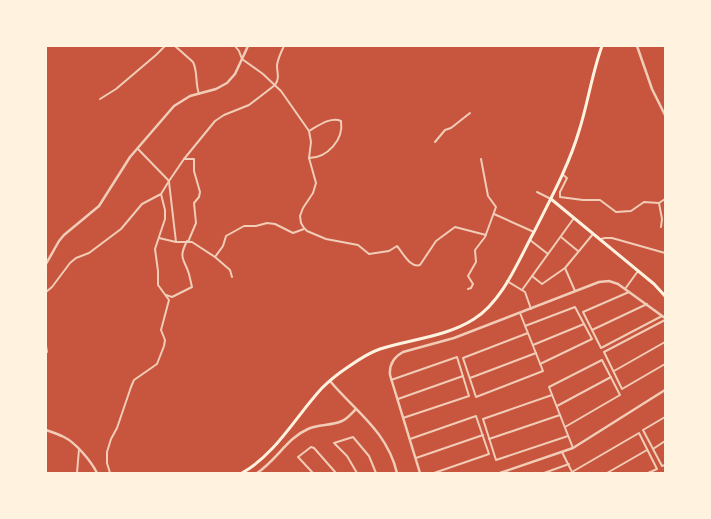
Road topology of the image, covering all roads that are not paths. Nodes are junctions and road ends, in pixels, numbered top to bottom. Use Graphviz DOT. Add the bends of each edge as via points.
graph roads {
  1 [pos="165,46"];
  2 [pos="174,46"];
  3 [pos="235,46"];
  4 [pos="248,46"];
  5 [pos="284,46"];
  6 [pos="636,46"];
  7 [pos="600,47"];
  8 [pos="242,59"];
  9 [pos="275,85"];
  10 [pos="199,94"];
  11 [pos="100,99"];
  12 [pos="470,114"];
  13 [pos="665,115"];
  14 [pos="308,131"];
  15 [pos="435,142"];
  16 [pos="138,149"];
  17 [pos="309,158"];
  18 [pos="184,159"];
  19 [pos="481,159"];
  20 [pos="562,174"];
  21 [pos="169,181"];
  22 [pos="537,192"];
  23 [pos="161,194"];
  24 [pos="551,199"];
  25 [pos="665,199"];
  26 [pos="659,203"];
  27 [pos="494,214"];
  28 [pos="574,218"];
  29 [pos="661,227"];
  30 [pos="304,228"];
  31 [pos="534,232"];
  32 [pos="593,234"];
  33 [pos="486,235"];
  34 [pos="561,237"];
  35 [pos="159,238"];
  36 [pos="529,240"];
  37 [pos="600,240"];
  38 [pos="188,241"];
  39 [pos="176,242"];
  40 [pos="578,251"];
  41 [pos="665,253"];
  42 [pos="548,254"];
  43 [pos="215,256"];
  44 [pos="46,264"];
  45 [pos="46,267"];
  46 [pos="565,268"];
  47 [pos="638,272"];
  48 [pos="532,276"];
  49 [pos="232,278"];
  50 [pos="508,281"];
  51 [pos="468,288"];
  52 [pos="625,289"];
  53 [pos="522,290"];
  54 [pos="575,291"];
  55 [pos="46,292"];
  56 [pos="629,292"];
  57 [pos="165,294"];
  58 [pos="665,296"];
  59 [pos="647,304"];
  60 [pos="531,308"];
  61 [pos="520,313"];
  62 [pos="664,318"];
  63 [pos="584,324"];
  64 [pos="525,326"];
  65 [pos="592,330"];
  66 [pos="528,333"];
  67 [pos="665,342"];
  68 [pos="533,345"];
  69 [pos="46,346"];
  70 [pos="47,352"];
  71 [pos="536,353"];
  72 [pos="540,364"];
  73 [pos="665,364"];
  74 [pos="613,371"];
  75 [pos="463,376"];
  76 [pos="611,377"];
  77 [pos="470,378"];
  78 [pos="330,380"];
  79 [pos="392,380"];
  80 [pos="665,390"];
  81 [pos="552,395"];
  82 [pos="398,399"];
  83 [pos="557,406"];
  84 [pos="356,410"];
  85 [pos="560,415"];
  86 [pos="665,417"];
  87 [pos="403,418"];
  88 [pos="565,427"];
  89 [pos="46,430"];
  90 [pos="482,435"];
  91 [pos="568,436"];
  92 [pos="410,439"];
  93 [pos="490,439"];
  94 [pos="665,441"];
  95 [pos="573,448"];
  96 [pos="653,449"];
  97 [pos="79,450"];
  98 [pos="648,450"];
  99 [pos="562,452"];
  100 [pos="416,458"];
  101 [pos="568,464"];
  102 [pos="665,465"];
  103 [pos="77,473"];
  104 [pos="97,473"];
  105 [pos="110,473"];
  106 [pos="242,473"];
  107 [pos="257,473"];
  108 [pos="313,473"];
  109 [pos="336,473"];
  110 [pos="357,473"];
  111 [pos="376,473"];
  112 [pos="397,473"];
  113 [pos="420,473"];
  114 [pos="434,473"];
  115 [pos="500,473"];
  116 [pos="544,473"];
  117 [pos="573,473"];
  118 [pos="607,473"];
  119 [pos="648,473"];
  1 -- 11 [label="street" via="116,89"];
  2 -- 10 [label="street" via="193,62"];
  3 -- 8 [label="street"];
  4 -- 8 [label="street"];
  5 -- 9 [label="street" via="277,66 279,76"];
  6 -- 13 [label="street"];
  7 -- 20 [label="main road" via="579,132"];
  8 -- 9 [label="street"];
  8 -- 10 [label="street" via="235,74 227,82 216,89"];
  9 -- 14 [label="street" via="284,94"];
  9 -- 18 [label="street" via="249,105 219,117"];
  10 -- 16 [label="street" via="174,106"];
  12 -- 15 [label="street" via="445,130"];
  14 -- 17 [label="street" via="311,142"];
  14 -- 17 [label="street" via="332,119 341,121 342,124 341,131 329,152"];
  16 -- 21 [label="street"];
  16 -- 44 [label="street" via="99,206 64,235"];
  17 -- 30 [label="street" via="316,182 300,216"];
  18 -- 21 [label="street"];
  18 -- 38 [label="street" via="194,159 194,171 200,192 194,203 196,223"];
  19 -- 27 [label="street" via="488,196 496,207"];
  20 -- 24 [label="main road"];
  20 -- 26 [label="street" via="567,178 559,195 563,198 600,200 616,212 631,211 644,202"];
  21 -- 23 [label="street"];
  21 -- 39 [label="street"];
  22 -- 24 [label="street"];
  23 -- 35 [label="street" via="165,218"];
  23 -- 55 [label="street" via="142,204 122,229 89,253 70,262"];
  24 -- 28 [label="main road"];
  24 -- 31 [label="main road"];
  25 -- 26 [label="street"];
  26 -- 29 [label="street"];
  27 -- 31 [label="street"];
  27 -- 33 [label="street"];
  28 -- 32 [label="main road"];
  28 -- 34 [label="street"];
  30 -- 33 [label="street" via="326,239 358,246 369,254 397,246 413,265 417,266 436,242 455,227"];
  30 -- 43 [label="street" via="293,233 271,223 244,226 226,236 223,246"];
  31 -- 36 [label="main road"];
  32 -- 37 [label="main road"];
  32 -- 40 [label="street"];
  33 -- 51 [label="street" via="475,250 476,262 468,276 473,284"];
  34 -- 40 [label="street"];
  34 -- 42 [label="street"];
  35 -- 39 [label="street"];
  35 -- 57 [label="street" via="155,249 158,285"];
  36 -- 42 [label="street"];
  36 -- 50 [label="main road"];
  37 -- 41 [label="street" via="612,238"];
  37 -- 47 [label="main road"];
  38 -- 39 [label="street"];
  38 -- 43 [label="street"];
  38 -- 57 [label="street" via="183,248 182,260 189,273 192,287 172,296"];
  40 -- 46 [label="street"];
  42 -- 48 [label="street"];
  43 -- 49 [label="street" via="230,270"];
  44 -- 45 [label="street"];
  46 -- 48 [label="street" via="542,284"];
  46 -- 54 [label="street"];
  47 -- 52 [label="street"];
  47 -- 58 [label="main road"];
  48 -- 53 [label="street"];
  50 -- 53 [label="street"];
  50 -- 78 [label="main road" via="496,299 475,319 459,327 379,349"];
  52 -- 54 [label="street" via="613,282 605,281"];
  52 -- 56 [label="street"];
  53 -- 60 [label="street"];
  54 -- 60 [label="street"];
  56 -- 59 [label="street"];
  56 -- 65 [label="street" via="583,312"];
  57 -- 105 [label="street" via="169,300 161,330 165,340 164,346 157,364 134,380 131,387 118,428 107,452"];
  59 -- 62 [label="street"];
  59 -- 65 [label="street"];
  60 -- 61 [label="street"];
  61 -- 64 [label="street"];
  61 -- 79 [label="street" via="454,338 398,354 391,364"];
  62 -- 65 [label="street" via="601,348"];
  62 -- 74 [label="street" via="604,352"];
  63 -- 64 [label="street" via="575,307"];
  63 -- 68 [label="street"];
  63 -- 72 [label="street" via="592,340"];
  64 -- 66 [label="street"];
  66 -- 68 [label="street"];
  66 -- 77 [label="street" via="463,358"];
  67 -- 74 [label="street"];
  68 -- 71 [label="street"];
  69 -- 70 [label="street"];
  71 -- 72 [label="street"];
  71 -- 77 [label="street"];
  72 -- 77 [label="street" via="543,371 476,397"];
  73 -- 74 [label="street" via="622,389"];
  75 -- 79 [label="street" via="457,357"];
  75 -- 82 [label="street"];
  75 -- 87 [label="street" via="469,396"];
  76 -- 81 [label="street" via="602,360 549,387"];
  76 -- 83 [label="street"];
  76 -- 88 [label="street" via="620,395"];
  78 -- 84 [label="street"];
  78 -- 106 [label="main road" via="269,452"];
  79 -- 82 [label="street"];
  80 -- 95 [label="street"];
  81 -- 83 [label="street"];
  81 -- 93 [label="street" via="483,419"];
  82 -- 87 [label="street"];
  83 -- 85 [label="street"];
  84 -- 107 [label="street" via="341,422 314,427 300,433"];
  84 -- 112 [label="street" via="384,440"];
  85 -- 88 [label="street"];
  85 -- 93 [label="street"];
  86 -- 96 [label="street" via="643,430"];
  87 -- 92 [label="street"];
  88 -- 91 [label="street"];
  89 -- 97 [label="street" via="65,438"];
  90 -- 92 [label="street" via="476,416"];
  90 -- 100 [label="street"];
  90 -- 114 [label="street" via="489,454"];
  91 -- 93 [label="street" via="496,460"];
  91 -- 95 [label="street"];
  92 -- 100 [label="street"];
  94 -- 96 [label="street"];
  95 -- 99 [label="street"];
  96 -- 102 [label="street" via="662,466"];
  97 -- 103 [label="street"];
  97 -- 104 [label="street"];
  98 -- 117 [label="street" via="638,433"];
  98 -- 118 [label="street"];
  98 -- 119 [label="street" via="657,469"];
  99 -- 101 [label="street"];
  99 -- 115 [label="street"];
  100 -- 113 [label="street"];
  101 -- 116 [label="street"];
  101 -- 117 [label="street"];
  108 -- 109 [label="street" via="298,457 311,447"];
  110 -- 111 [label="street" via="347,456 334,443 353,437 369,456"];
}
